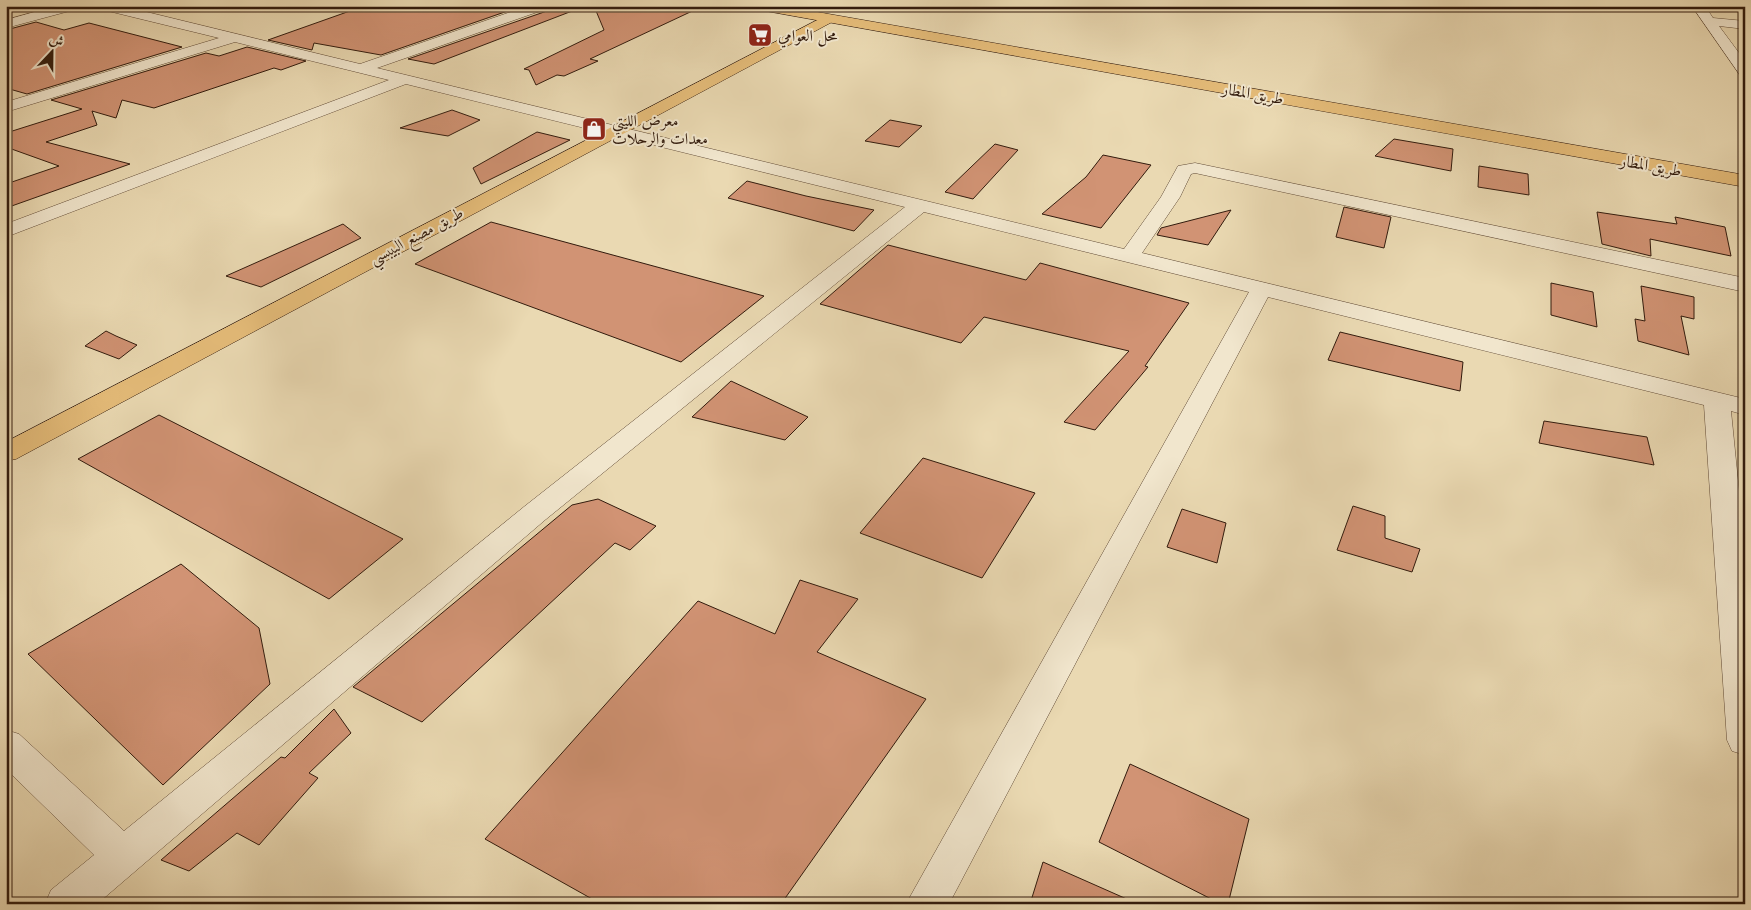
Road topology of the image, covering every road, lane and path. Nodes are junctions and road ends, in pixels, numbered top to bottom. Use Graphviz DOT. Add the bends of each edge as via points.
graph roads {
  1 [pos="72,6"];
  2 [pos="105,6"];
  3 [pos="541,6"];
  4 [pos="760,6"];
  5 [pos="1698,6"];
  6 [pos="821,12"];
  7 [pos="1707,21"];
  8 [pos="6,24"];
  9 [pos="1745,25"];
  10 [pos="235,38"];
  11 [pos="362,68"];
  12 [pos="1743,68"];
  13 [pos="406,79"];
  14 [pos="7,107"];
  15 [pos="614,130"];
  16 [pos="1507,134"];
  17 [pos="1745,170"];
  18 [pos="1745,181"];
  19 [pos="920,206"];
  20 [pos="6,232"];
  21 [pos="1129,257"];
  22 [pos="1745,285"];
  23 [pos="1262,288"];
  24 [pos="1731,404"];
  25 [pos="6,454"];
  26 [pos="1745,740"];
  27 [pos="6,745"];
  28 [pos="123,857"];
  29 [pos="66,904"];
  30 [pos="927,904"];
  1 -- 8 [label="street"];
  2 -- 10 [label="street"];
  3 -- 11 [label="street"];
  4 -- 6 [label="main road, طريق المطار"];
  5 -- 7 [label="street"];
  6 -- 15 [label="main road, طريق مصنع البيبسي"];
  6 -- 16 [label="main road, طريق المطار" via="1106,66"];
  7 -- 9 [label="street"];
  7 -- 12 [label="street"];
  10 -- 11 [label="street"];
  10 -- 14 [label="street"];
  11 -- 13 [label="street"];
  13 -- 15 [label="street"];
  13 -- 20 [label="street"];
  15 -- 19 [label="street"];
  15 -- 25 [label="main road, طريق مصنع البيبسي"];
  16 -- 17 [label="main road, طريق المطار"];
  16 -- 18 [label="main road, طريق المطار"];
  19 -- 21 [label="street"];
  19 -- 28 [label="street" via="535,513"];
  21 -- 22 [label="street" via="1170,197 1184,170 1195,168"];
  21 -- 23 [label="street"];
  23 -- 24 [label="street"];
  23 -- 30 [label="street"];
  24 -- 26 [label="street"];
  27 -- 28 [label="street"];
  28 -- 29 [label="street"];
}
